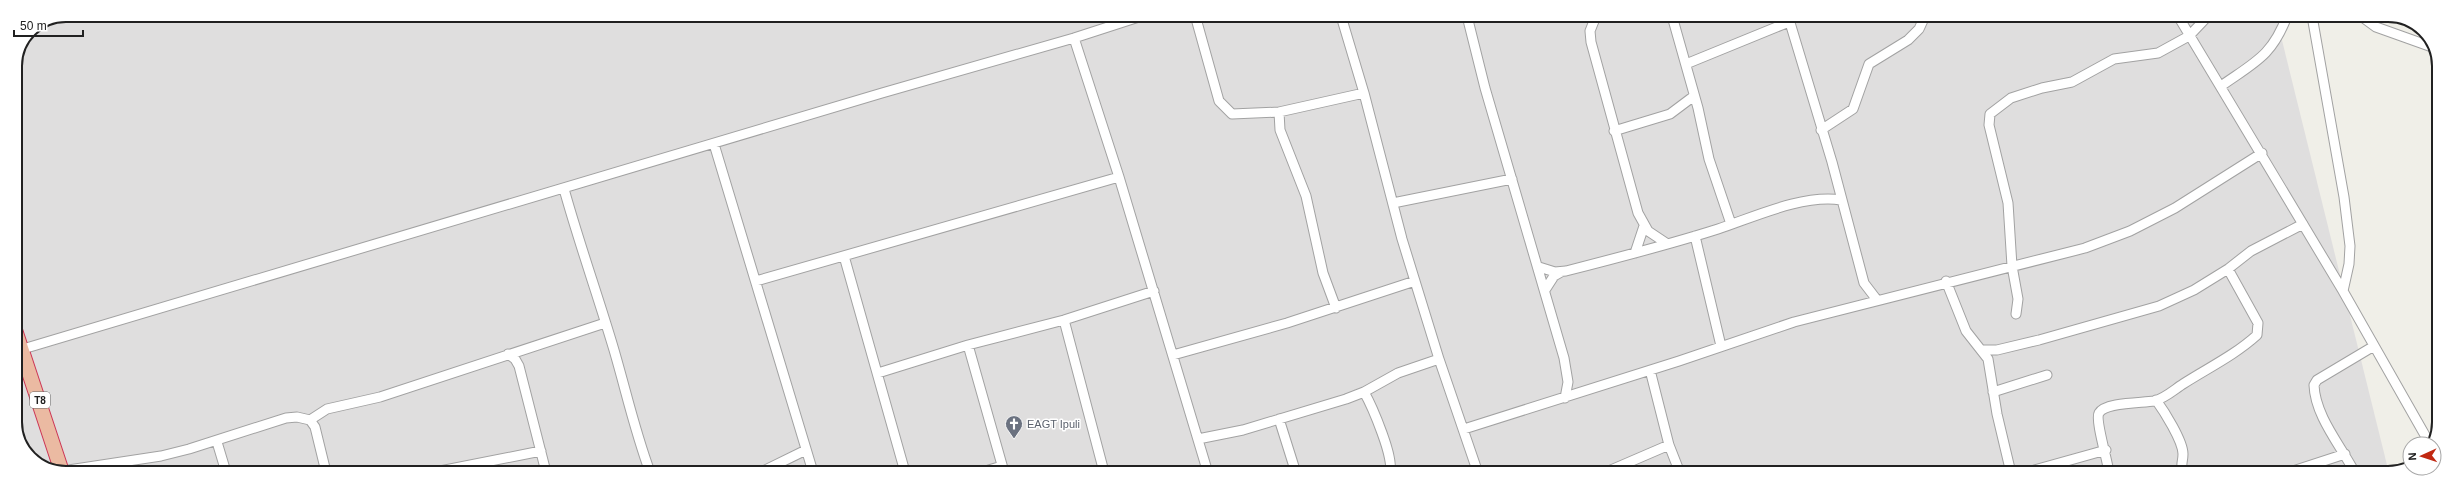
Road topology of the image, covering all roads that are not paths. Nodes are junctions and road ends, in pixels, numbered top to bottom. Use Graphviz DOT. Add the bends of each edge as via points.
graph roads {
  1 [pos="1123,22"];
  2 [pos="1197,22"];
  3 [pos="1342,22"];
  4 [pos="1468,22"];
  5 [pos="1594,22"];
  6 [pos="1674,22"];
  7 [pos="1781,22"];
  8 [pos="1789,22"];
  9 [pos="1922,22"];
  10 [pos="2181,22"];
  11 [pos="2202,22"];
  12 [pos="2285,22"];
  13 [pos="2313,22"];
  14 [pos="2369,22"];
  15 [pos="2189,36"];
  16 [pos="1074,38"];
  17 [pos="2427,45"];
  18 [pos="1686,64"];
  19 [pos="2221,86"];
  20 [pos="1364,93"];
  21 [pos="1694,96"];
  22 [pos="1279,112"];
  23 [pos="1821,130"];
  24 [pos="1614,131"];
  25 [pos="714,144"];
  26 [pos="2262,153"];
  27 [pos="1119,177"];
  28 [pos="1512,179"];
  29 [pos="564,189"];
  30 [pos="1841,200"];
  31 [pos="1393,203"];
  32 [pos="1732,224"];
  33 [pos="2303,224"];
  34 [pos="1644,226"];
  35 [pos="1694,236"];
  36 [pos="1666,244"];
  37 [pos="1635,253"];
  38 [pos="844,256"];
  39 [pos="2012,266"];
  40 [pos="1539,267"];
  41 [pos="2228,269"];
  42 [pos="1561,272"];
  43 [pos="756,281"];
  44 [pos="1946,281"];
  45 [pos="1415,282"];
  46 [pos="1546,290"];
  47 [pos="1154,291"];
  48 [pos="2343,291"];
  49 [pos="1877,300"];
  50 [pos="1336,308"];
  51 [pos="2016,314"];
  52 [pos="1064,320"];
  53 [pos="605,323"];
  54 [pos="968,345"];
  55 [pos="1721,346"];
  56 [pos="2374,346"];
  57 [pos="22,349"];
  58 [pos="525,349"];
  59 [pos="1981,350"];
  60 [pos="508,354"];
  61 [pos="1174,355"];
  62 [pos="1439,359"];
  63 [pos="519,366"];
  64 [pos="1650,370"];
  65 [pos="878,373"];
  66 [pos="2046,375"];
  67 [pos="1364,392"];
  68 [pos="1993,392"];
  69 [pos="1564,398"];
  70 [pos="2156,400"];
  71 [pos="1279,419"];
  72 [pos="310,420"];
  73 [pos="1464,429"];
  74 [pos="2425,436"];
  75 [pos="1198,439"];
  76 [pos="217,442"];
  77 [pos="1669,445"];
  78 [pos="806,450"];
  79 [pos="2106,450"];
  80 [pos="541,451"];
  81 [pos="2345,454"];
  82 [pos="60,465"];
  83 [pos="113,466"];
  84 [pos="224,466"];
  85 [pos="325,466"];
  86 [pos="465,466"];
  87 [pos="545,466"];
  88 [pos="648,466"];
  89 [pos="773,466"];
  90 [pos="811,466"];
  91 [pos="903,466"];
  92 [pos="1002,466"];
  93 [pos="1102,466"];
  94 [pos="1206,466"];
  95 [pos="1294,466"];
  96 [pos="1392,466"];
  97 [pos="1476,466"];
  98 [pos="1620,466"];
  99 [pos="1677,466"];
  100 [pos="2009,466"];
  101 [pos="2049,466"];
  102 [pos="2108,466"];
  103 [pos="2180,466"];
  104 [pos="2308,466"];
  105 [pos="2351,466"];
  1 -- 16 [label="street"];
  2 -- 22 [label="street" via="1222,105 1237,115"];
  3 -- 20 [label="street"];
  4 -- 28 [label="street"];
  5 -- 24 [label="street" via="1590,31 1591,42"];
  6 -- 18 [label="street"];
  7 -- 18 [label="street"];
  8 -- 23 [label="street"];
  9 -- 23 [label="street" via="1908,40 1869,64 1852,109"];
  10 -- 15 [label="street"];
  11 -- 15 [label="street"];
  12 -- 19 [label="street" via="2281,34 2270,50"];
  13 -- 48 [label="street" via="2344,197 2350,246 2350,264"];
  14 -- 17 [label="street" via="2376,27"];
  15 -- 19 [label="street"];
  15 -- 39 [label="street" via="2158,53 2114,60 2072,82 2011,98 1990,114 1989,125 2008,203"];
  16 -- 25 [label="street"];
  16 -- 27 [label="street"];
  18 -- 21 [label="street"];
  19 -- 26 [label="street"];
  20 -- 22 [label="street"];
  20 -- 31 [label="street"];
  21 -- 24 [label="street" via="1666,116"];
  21 -- 32 [label="street" via="1709,159"];
  22 -- 50 [label="street" via="1280,130 1306,196 1323,273"];
  23 -- 30 [label="street"];
  24 -- 34 [label="street"];
  25 -- 29 [label="street"];
  25 -- 43 [label="street"];
  26 -- 33 [label="street"];
  26 -- 39 [label="street" via="2188,200 2130,231 2085,248"];
  27 -- 38 [label="street"];
  27 -- 47 [label="street"];
  28 -- 31 [label="street"];
  28 -- 40 [label="street"];
  29 -- 53 [label="street"];
  29 -- 57 [label="street"];
  30 -- 32 [label="street" via="1822,198"];
  30 -- 49 [label="street" via="1864,283"];
  31 -- 45 [label="street"];
  32 -- 35 [label="street"];
  33 -- 41 [label="street" via="2251,251"];
  33 -- 48 [label="street"];
  34 -- 36 [label="street"];
  34 -- 37 [label="street"];
  35 -- 36 [label="street"];
  35 -- 55 [label="street"];
  36 -- 37 [label="street"];
  37 -- 42 [label="street"];
  38 -- 43 [label="street"];
  38 -- 65 [label="street"];
  39 -- 44 [label="street"];
  39 -- 51 [label="street" via="2018,299"];
  40 -- 42 [label="street"];
  40 -- 46 [label="street"];
  41 -- 59 [label="street" via="2194,290 2159,306 2039,340 1997,350"];
  41 -- 70 [label="street" via="2258,323 2257,335 2239,350"];
  42 -- 46 [label="street" via="1550,282"];
  43 -- 78 [label="street"];
  44 -- 49 [label="street"];
  44 -- 59 [label="street" via="1966,331"];
  45 -- 50 [label="street"];
  45 -- 62 [label="street"];
  46 -- 69 [label="street" via="1568,372"];
  47 -- 52 [label="street"];
  47 -- 61 [label="street"];
  48 -- 56 [label="street"];
  49 -- 55 [label="street" via="1794,322"];
  50 -- 61 [label="street"];
  52 -- 54 [label="street"];
  52 -- 93 [label="street"];
  53 -- 58 [label="street"];
  53 -- 88 [label="street"];
  54 -- 65 [label="street"];
  54 -- 92 [label="street"];
  55 -- 64 [label="street"];
  56 -- 74 [label="street"];
  56 -- 81 [label="street" via="2317,380 2314,385 2315,396 2327,423"];
  57 -- 82 [label="highway, T8"];
  58 -- 60 [label="street"];
  58 -- 63 [label="street"];
  59 -- 68 [label="street" via="1988,359"];
  60 -- 63 [label="street" via="516,359"];
  60 -- 72 [label="street" via="380,397 327,409"];
  61 -- 75 [label="street"];
  62 -- 67 [label="street" via="1398,373"];
  62 -- 73 [label="street"];
  63 -- 80 [label="street"];
  64 -- 69 [label="street"];
  64 -- 77 [label="street"];
  65 -- 91 [label="street"];
  66 -- 68 [label="street"];
  67 -- 71 [label="street"];
  67 -- 96 [label="street" via="1390,454"];
  68 -- 100 [label="street"];
  69 -- 73 [label="street"];
  70 -- 79 [label="street" via="2111,406 2101,411 2098,415 2098,427"];
  70 -- 103 [label="street" via="2168,417 2183,454"];
  71 -- 75 [label="street" via="1243,430"];
  71 -- 95 [label="street"];
  72 -- 76 [label="street" via="286,418"];
  72 -- 85 [label="street" via="315,427"];
  73 -- 97 [label="street"];
  75 -- 94 [label="street"];
  76 -- 83 [label="street"];
  76 -- 84 [label="street"];
  77 -- 98 [label="street"];
  77 -- 99 [label="street"];
  78 -- 89 [label="street"];
  78 -- 90 [label="street"];
  79 -- 101 [label="street"];
  79 -- 102 [label="street"];
  80 -- 86 [label="street"];
  80 -- 87 [label="street"];
  81 -- 104 [label="street"];
  81 -- 105 [label="street"];
}
